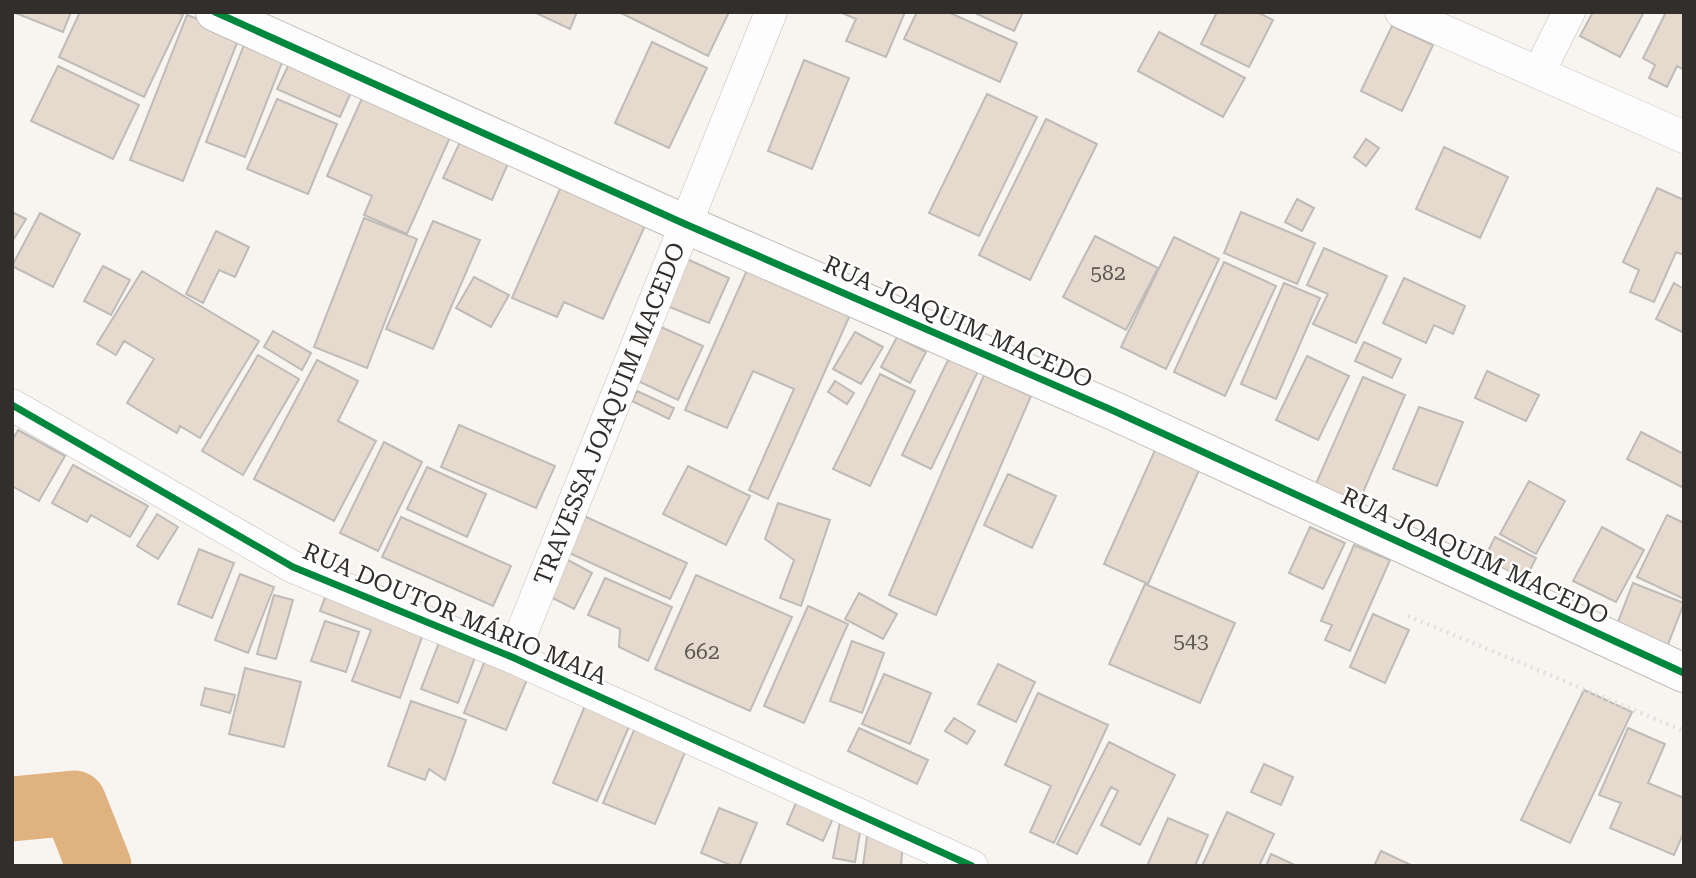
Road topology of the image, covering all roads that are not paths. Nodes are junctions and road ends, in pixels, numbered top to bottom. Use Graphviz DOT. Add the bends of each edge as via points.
graph roads {
  1 [pos="215,12"];
  2 [pos="771,12"];
  3 [pos="1401,12"];
  4 [pos="1569,12"];
  5 [pos="1539,72"];
  6 [pos="1684,137"];
  7 [pos="685,224"];
  8 [pos="12,405"];
  9 [pos="512,657"];
  10 [pos="1684,673"];
  11 [pos="972,866"];
  1 -- 7 [label="street, RUA JOAQUIM MACEDO"];
  2 -- 7 [label="street, TRAVESSA JOAQUIM MACEDO"];
  3 -- 5 [label="street"];
  4 -- 5 [label="street"];
  5 -- 6 [label="street"];
  7 -- 9 [label="street, TRAVESSA JOAQUIM MACEDO"];
  7 -- 10 [label="street, RUA JOAQUIM MACEDO" via="1114,411"];
  8 -- 9 [label="street, RUA DOUTOR MÁRIO MAIA" via="293,567"];
  9 -- 11 [label="street, RUA DOUTOR MÁRIO MAIA"];
}
